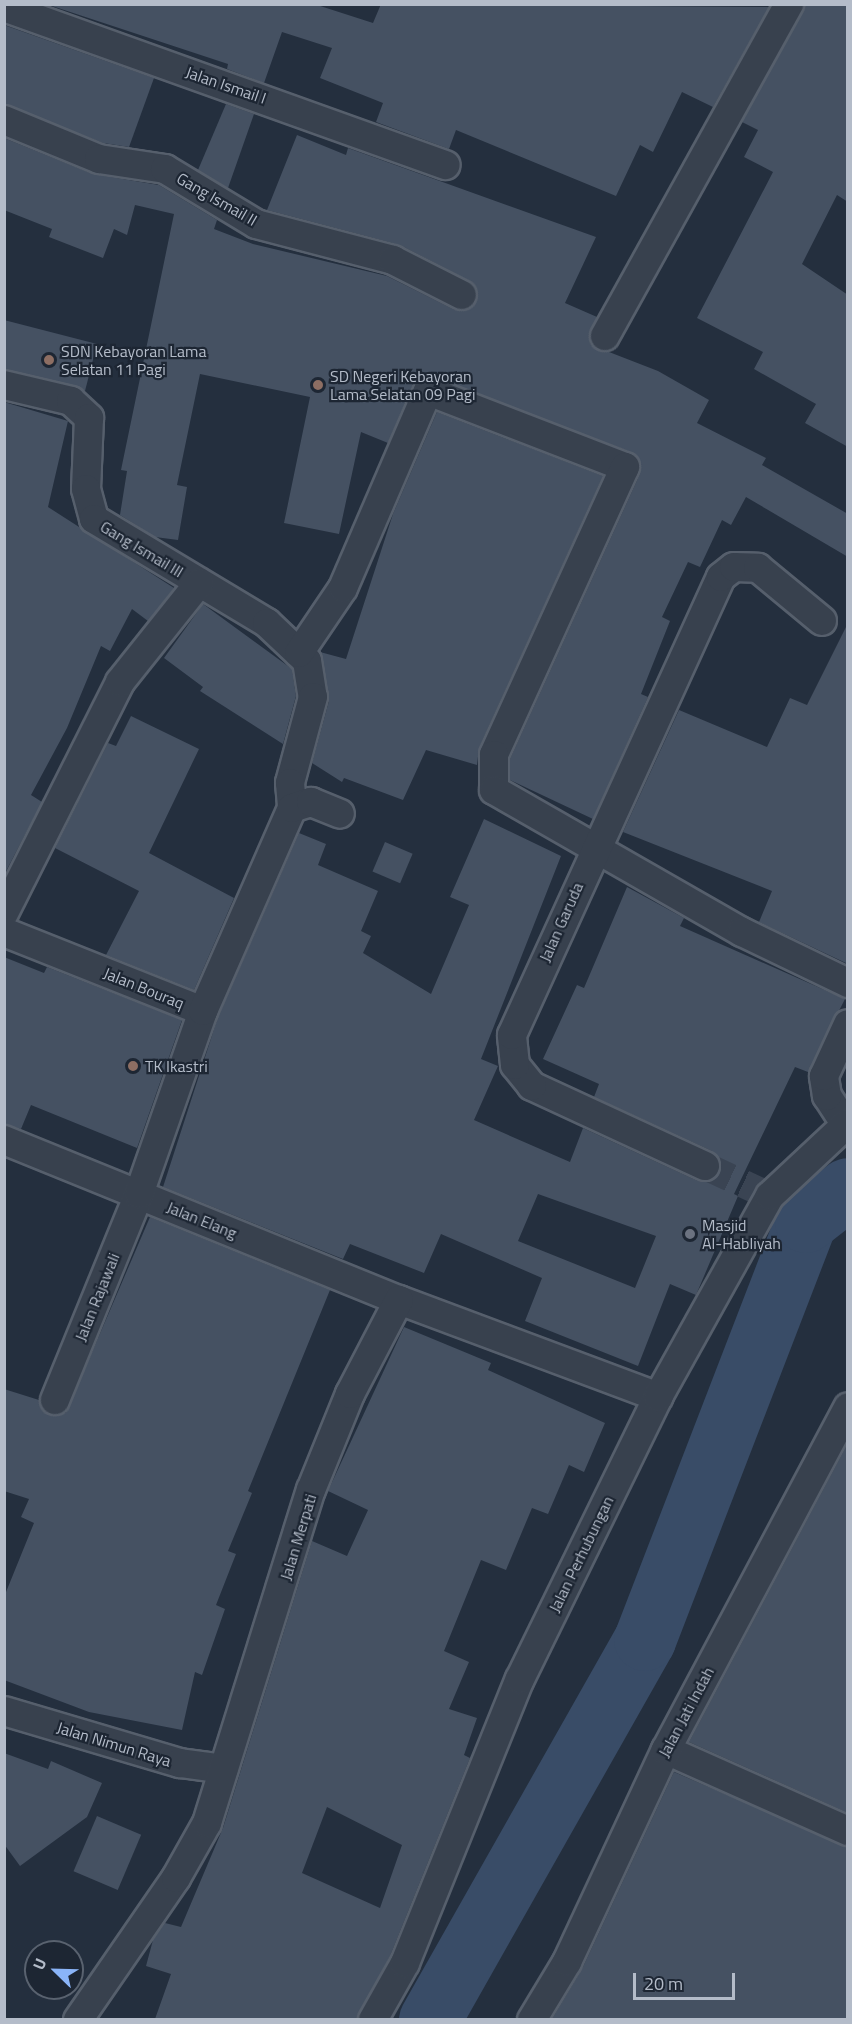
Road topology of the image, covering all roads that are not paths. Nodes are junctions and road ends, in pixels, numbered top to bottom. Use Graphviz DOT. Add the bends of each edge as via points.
graph roads {
  1 [pos="789,4"];
  2 [pos="4,7"];
  3 [pos="4,120"];
  4 [pos="446,165"];
  5 [pos="462,295"];
  6 [pos="604,336"];
  7 [pos="4,385"];
  8 [pos="199,584"];
  9 [pos="822,621"];
  10 [pos="300,653"];
  11 [pos="292,808"];
  12 [pos="340,814"];
  13 [pos="595,846"];
  14 [pos="4,913"];
  15 [pos="4,932"];
  16 [pos="848,983"];
  17 [pos="203,1011"];
  18 [pos="848,1023"];
  19 [pos="847,1124"];
  20 [pos="4,1140"];
  21 [pos="705,1166"];
  22 [pos="139,1194"];
  23 [pos="399,1300"];
  24 [pos="658,1397"];
  25 [pos="55,1400"];
  26 [pos="848,1407"];
  27 [pos="4,1711"];
  28 [pos="666,1750"];
  29 [pos="225,1769"];
  30 [pos="848,1831"];
  31 [pos="78,2019"];
  32 [pos="373,2019"];
  33 [pos="532,2019"];
  1 -- 6 [label="street"];
  2 -- 4 [label="street, Jalan Ismail I"];
  3 -- 5 [label="street, Gang Ismail II" via="99,159 165,169 256,224 393,260"];
  7 -- 8 [label="street, Gang Ismail III" via="81,408 89,418 86,489 94,519"];
  8 -- 10 [label="street, Gang Ismail III" via="267,623"];
  8 -- 14 [label="street" via="120,682"];
  9 -- 13 [label="street, Jalan Garuda" via="758,568 734,567 721,577"];
  10 -- 11 [label="street" via="314,684 290,783"];
  10 -- 13 [label="street" via="343,588 428,391 625,467 494,755 491,776 494,790 507,799"];
  11 -- 12 [label="street" via="310,802"];
  11 -- 17 [label="street"];
  13 -- 16 [label="street" via="742,932"];
  13 -- 21 [label="street, Jalan Garuda" via="518,1016 511,1051 515,1065 532,1086"];
  15 -- 17 [label="street, Jalan Bouraq"];
  17 -- 22 [label="street, Jalan Bouraq"];
  18 -- 19 [label="street" via="824,1076 827,1096"];
  19 -- 24 [label="street, Jalan Perhubungan" via="765,1194"];
  20 -- 22 [label="street, Jalan Elang"];
  22 -- 23 [label="street, Jalan Elang"];
  22 -- 25 [label="street, Jalan Rajawali"];
  23 -- 24 [label="street"];
  23 -- 29 [label="street, Jalan Merpati" via="350,1394 311,1490"];
  24 -- 32 [label="street, Jalan Perhubungan" via="520,1679 405,1963"];
  26 -- 28 [label="street, Jalan Jati Indah"];
  27 -- 29 [label="street, Jalan Nimun Raya" via="180,1763"];
  28 -- 30 [label="street"];
  28 -- 33 [label="street, Jalan Jati Indah" via="567,1962"];
  29 -- 31 [label="street, Jalan Merpati" via="207,1823 176,1878"];
}
